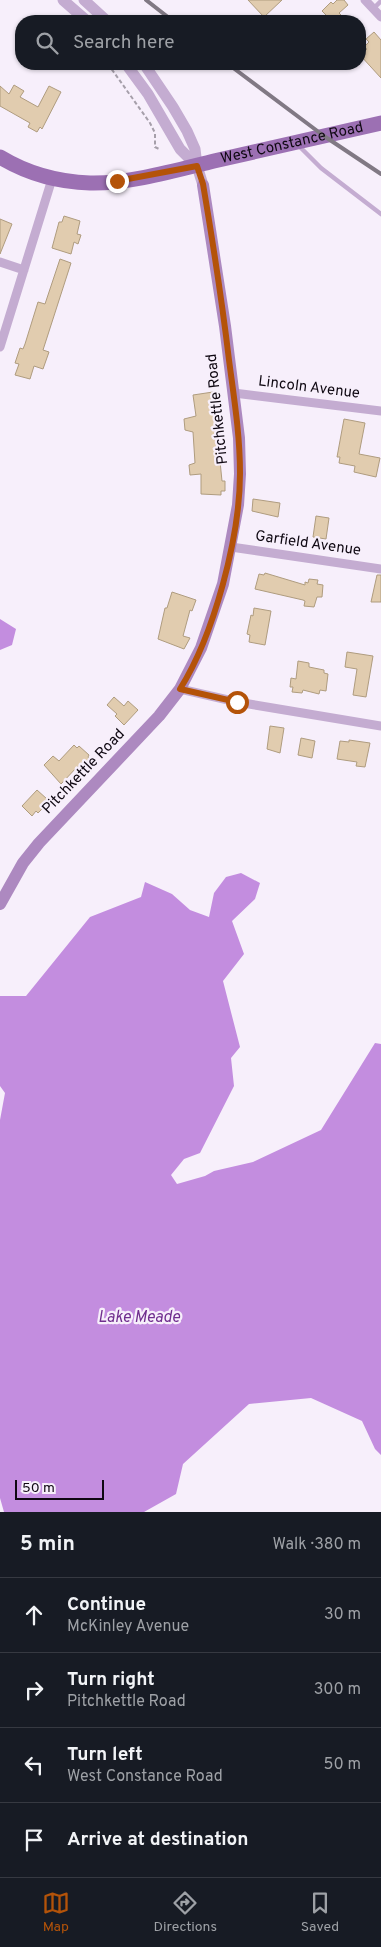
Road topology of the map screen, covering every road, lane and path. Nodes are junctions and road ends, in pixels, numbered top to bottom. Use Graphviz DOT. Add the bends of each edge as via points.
graph roads {
  1 [pos="64,0"];
  2 [pos="84,0"];
  3 [pos="365,0"];
  4 [pos="381,1"];
  5 [pos="373,9"];
  6 [pos="80,15"];
  7 [pos="100,15"];
  8 [pos="381,17"];
  9 [pos="112,70"];
  10 [pos="130,70"];
  11 [pos="148,70"];
  12 [pos="381,123"];
  13 [pos="296,143"];
  14 [pos="159,149"];
  15 [pos="0,157"];
  16 [pos="197,166"];
  17 [pos="52,179"];
  18 [pos="203,184"];
  19 [pos="381,214"];
  20 [pos="0,262"];
  21 [pos="24,270"];
  22 [pos="0,347"];
  23 [pos="234,393"];
  24 [pos="381,411"];
  25 [pos="231,547"];
  26 [pos="381,569"];
  27 [pos="180,689"];
  28 [pos="381,726"];
  29 [pos="0,904"];
  1 -- 6 [label="street"];
  2 -- 7 [label="street"];
  3 -- 5 [label="street"];
  4 -- 5 [label="lane"];
  5 -- 8 [label="street"];
  9 -- 14 [label="path" via="150,123 155,134 155,147"];
  10 -- 16 [label="street" via="180,149"];
  11 -- 16 [label="street, Pitchkettle Road" via="187,131 195,149"];
  12 -- 13 [label="main road, West Constance Road"];
  13 -- 16 [label="main road, West Constance Road"];
  13 -- 19 [label="lane" via="321,168"];
  15 -- 17 [label="main road, West Constance Road"];
  16 -- 17 [label="main road, West Constance Road" via="117,181 92,183"];
  16 -- 18 [label="street, Pitchkettle Road"];
  17 -- 21 [label="street"];
  18 -- 23 [label="main road, Pitchkettle Road"];
  20 -- 21 [label="street"];
  21 -- 22 [label="street"];
  23 -- 24 [label="street, Lincoln Avenue"];
  23 -- 25 [label="main road, Pitchkettle Road" via="240,474"];
  25 -- 26 [label="street, Garfield Avenue"];
  25 -- 27 [label="main road, Pitchkettle Road" via="223,584 202,648"];
  27 -- 28 [label="street"];
  27 -- 29 [label="main road, Pitchkettle Road" via="159,716 39,843"];
}
